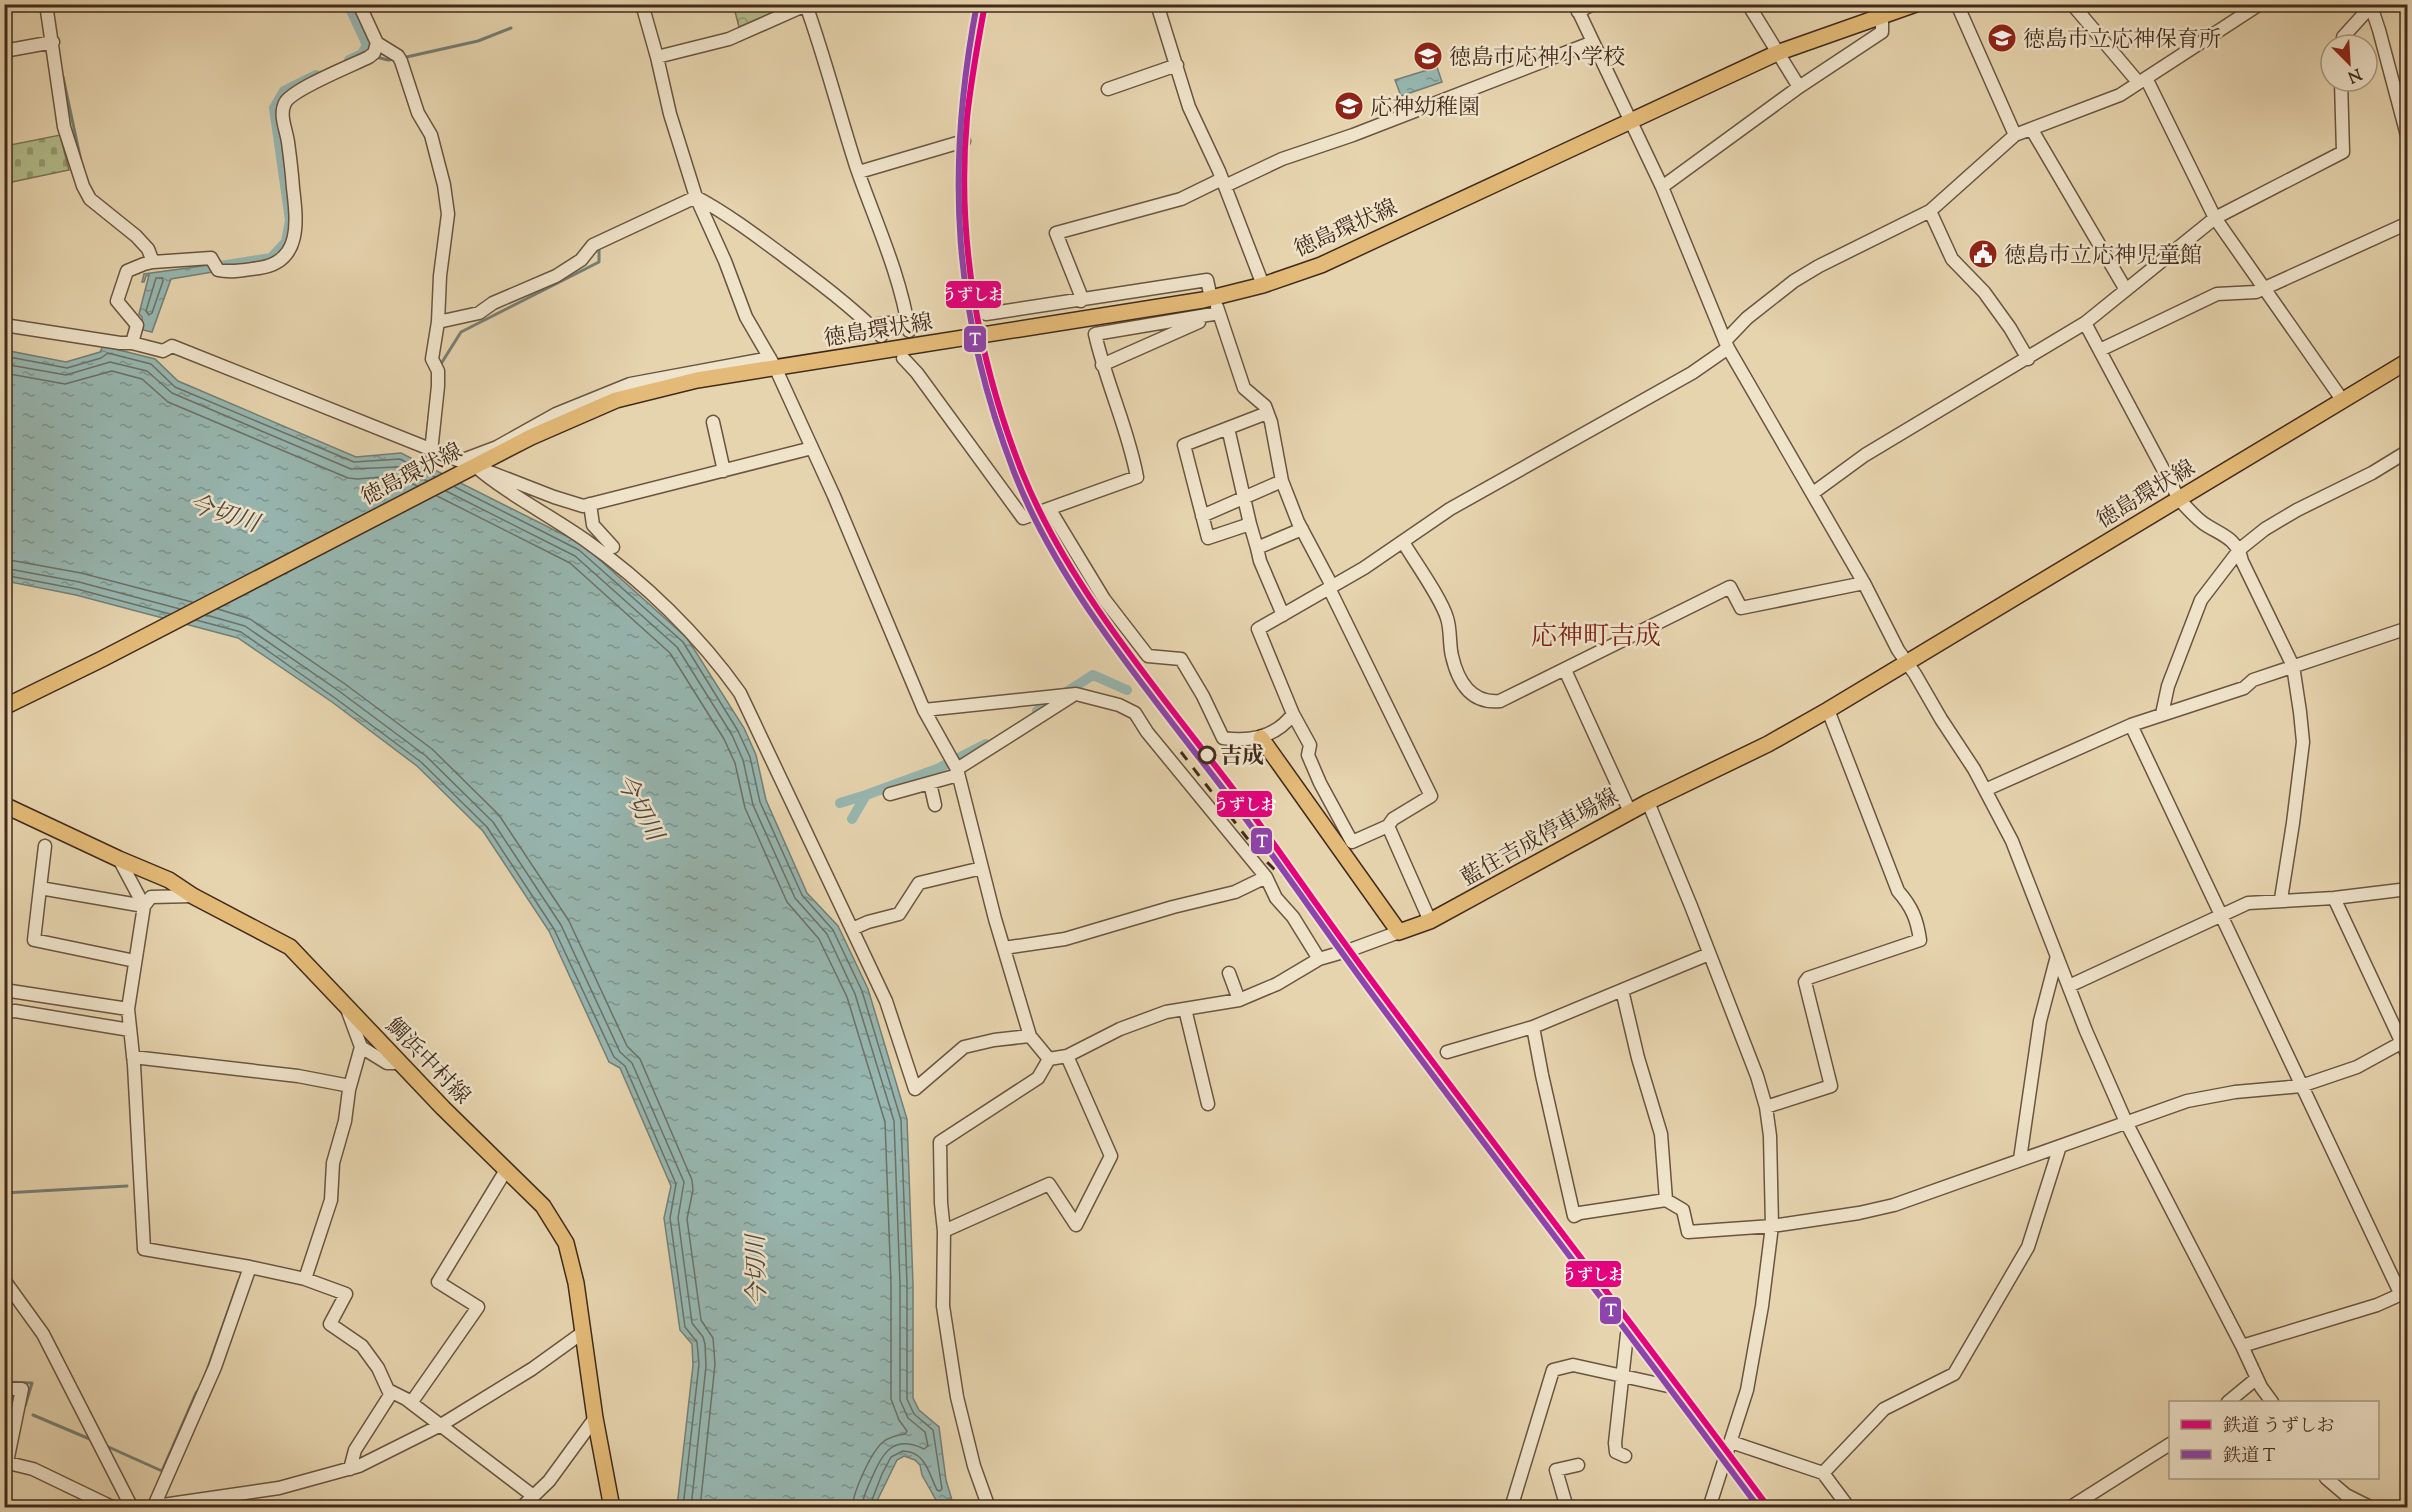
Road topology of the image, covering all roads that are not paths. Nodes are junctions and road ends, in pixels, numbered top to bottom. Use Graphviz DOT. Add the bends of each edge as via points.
graph roads {
  1 [pos="46,4"];
  2 [pos="358,4"];
  3 [pos="642,4"];
  4 [pos="1156,4"];
  5 [pos="1593,4"];
  6 [pos="1748,4"];
  7 [pos="1916,4"];
  8 [pos="1957,4"];
  9 [pos="2072,4"];
  10 [pos="2260,4"];
  11 [pos="2372,5"];
  12 [pos="1577,8"];
  13 [pos="1882,17"];
  14 [pos="2347,33"];
  15 [pos="53,42"];
  16 [pos="1593,42"];
  17 [pos="4,51"];
  18 [pos="373,51"];
  19 [pos="1777,53"];
  20 [pos="657,57"];
  21 [pos="1177,65"];
  22 [pos="2142,80"];
  23 [pos="1798,87"];
  24 [pos="1108,89"];
  25 [pos="2342,93"];
  26 [pos="1630,120"];
  27 [pos="2032,129"];
  28 [pos="2015,135"];
  29 [pos="2408,139"];
  30 [pos="964,141"];
  31 [pos="859,172"];
  32 [pos="1223,182"];
  33 [pos="1662,186"];
  34 [pos="696,197"];
  35 [pos="1930,211"];
  36 [pos="2215,218"];
  37 [pos="2408,223"];
  38 [pos="153,262"];
  39 [pos="1263,285"];
  40 [pos="2265,288"];
  41 [pos="2126,290"];
  42 [pos="1212,297"];
  43 [pos="1081,301"];
  44 [pos="1219,313"];
  45 [pos="986,314"];
  46 [pos="438,322"];
  47 [pos="2085,323"];
  48 [pos="4,325"];
  49 [pos="871,325"];
  50 [pos="881,336"];
  51 [pos="132,342"];
  52 [pos="1727,344"];
  53 [pos="2100,350"];
  54 [pos="908,356"];
  55 [pos="2028,359"];
  56 [pos="2408,361"];
  57 [pos="773,362"];
  58 [pos="1102,365"];
  59 [pos="2343,400"];
  60 [pos="1267,412"];
  61 [pos="713,422"];
  62 [pos="1228,428"];
  63 [pos="812,448"];
  64 [pos="2408,451"];
  65 [pos="431,452"];
  66 [pos="475,466"];
  67 [pos="724,471"];
  68 [pos="1282,481"];
  69 [pos="1813,493"];
  70 [pos="1243,499"];
  71 [pos="2179,499"];
  72 [pos="590,504"];
  73 [pos="1050,510"];
  74 [pos="1202,516"];
  75 [pos="1250,524"];
  76 [pos="1302,530"];
  77 [pos="1403,542"];
  78 [pos="613,547"];
  79 [pos="1257,548"];
  80 [pos="2240,549"];
  81 [pos="1864,583"];
  82 [pos="1330,587"];
  83 [pos="1283,615"];
  84 [pos="2408,628"];
  85 [pos="1907,663"];
  86 [pos="2293,666"];
  87 [pos="1565,670"];
  88 [pos="1076,694"];
  89 [pos="4,707"];
  90 [pos="924,710"];
  91 [pos="1828,710"];
  92 [pos="1293,714"];
  93 [pos="2162,714"];
  94 [pos="2131,725"];
  95 [pos="1261,738"];
  96 [pos="958,772"];
  97 [pos="930,783"];
  98 [pos="1986,790"];
  99 [pos="891,794"];
  100 [pos="1648,802"];
  101 [pos="934,805"];
  102 [pos="4,806"];
  103 [pos="1333,808"];
  104 [pos="1630,812"];
  105 [pos="1317,816"];
  106 [pos="1388,826"];
  107 [pos="45,846"];
  108 [pos="119,859"];
  109 [pos="982,868"];
  110 [pos="1266,877"];
  111 [pos="40,888"];
  112 [pos="2408,889"];
  113 [pos="193,896"];
  114 [pos="2334,898"];
  115 [pos="2281,899"];
  116 [pos="144,906"];
  117 [pos="2221,916"];
  118 [pos="1430,921"];
  119 [pos="852,929"];
  120 [pos="1399,932"];
  121 [pos="1004,948"];
  122 [pos="1709,954"];
  123 [pos="2056,956"];
  124 [pos="1319,959"];
  125 [pos="135,961"];
  126 [pos="1229,973"];
  127 [pos="2069,986"];
  128 [pos="4,990"];
  129 [pos="1622,990"];
  130 [pos="1239,1000"];
  131 [pos="345,1004"];
  132 [pos="128,1009"];
  133 [pos="1185,1009"];
  134 [pos="4,1012"];
  135 [pos="1533,1027"];
  136 [pos="130,1030"];
  137 [pos="1030,1036"];
  138 [pos="2404,1041"];
  139 [pos="361,1047"];
  140 [pos="1447,1052"];
  141 [pos="1067,1056"];
  142 [pos="2408,1056"];
  143 [pos="133,1057"];
  144 [pos="1049,1059"];
  145 [pos="400,1063"];
  146 [pos="350,1086"];
  147 [pos="2301,1086"];
  148 [pos="1208,1104"];
  149 [pos="1766,1107"];
  150 [pos="2126,1122"];
  151 [pos="2060,1146"];
  152 [pos="2020,1159"];
  153 [pos="506,1170"];
  154 [pos="1666,1200"];
  155 [pos="1772,1226"];
  156 [pos="944,1231"];
  157 [pos="250,1267"];
  158 [pos="305,1279"];
  159 [pos="4,1280"];
  160 [pos="2404,1293"];
  161 [pos="582,1333"];
  162 [pos="1627,1334"];
  163 [pos="2242,1346"];
  164 [pos="1621,1376"];
  165 [pos="2259,1383"];
  166 [pos="1668,1386"];
  167 [pos="4,1389"];
  168 [pos="392,1392"];
  169 [pos="2230,1401"];
  170 [pos="2271,1401"];
  171 [pos="411,1403"];
  172 [pos="595,1418"];
  173 [pos="441,1425"];
  174 [pos="1731,1442"];
  175 [pos="2169,1445"];
  176 [pos="1625,1456"];
  177 [pos="6,1462"];
  178 [pos="1578,1464"];
  179 [pos="350,1469"];
  180 [pos="1823,1473"];
  181 [pos="2327,1479"];
  182 [pos="532,1495"];
  183 [pos="148,1507"];
  184 [pos="1512,1507"];
  185 [pos="114,1508"];
  186 [pos="132,1508"];
  187 [pos="521,1508"];
  188 [pos="612,1508"];
  189 [pos="989,1508"];
  190 [pos="1567,1508"];
  191 [pos="1709,1508"];
  192 [pos="1849,1508"];
  193 [pos="2069,1508"];
  194 [pos="2372,1508"];
  1 -- 15 [label="street"];
  2 -- 18 [label="street"];
  3 -- 20 [label="street"];
  4 -- 21 [label="street"];
  5 -- 12 [label="street"];
  6 -- 19 [label="street"];
  7 -- 13 [label="main road, 徳島環状線"];
  8 -- 28 [label="street"];
  9 -- 22 [label="street"];
  10 -- 22 [label="street"];
  11 -- 14 [label="street"];
  11 -- 29 [label="street"];
  12 -- 16 [label="street"];
  13 -- 19 [label="main road, 徳島環状線"];
  13 -- 23 [label="street" via="1882,32"];
  15 -- 17 [label="street"];
  15 -- 38 [label="street" via="64,127 83,186 90,200 148,249"];
  16 -- 26 [label="street"];
  16 -- 32 [label="street"];
  18 -- 38 [label="street" via="286,100 281,113 297,220 292,246 276,264 228,272 211,258"];
  18 -- 46 [label="street" via="400,59 418,113 431,135 444,185 448,214"];
  19 -- 23 [label="street"];
  19 -- 26 [label="main road, 徳島環状線"];
  20 -- 31 [label="street" via="729,39 806,5"];
  20 -- 34 [label="street"];
  21 -- 24 [label="street"];
  21 -- 32 [label="street" via="1189,107"];
  22 -- 27 [label="street" via="2120,95"];
  22 -- 36 [label="street"];
  23 -- 33 [label="street"];
  25 -- 36 [label="street" via="2343,152"];
  26 -- 33 [label="street"];
  26 -- 39 [label="main road, 徳島環状線" via="1321,264"];
  27 -- 28 [label="street"];
  27 -- 41 [label="street"];
  28 -- 35 [label="street"];
  30 -- 31 [label="street"];
  31 -- 49 [label="street" via="903,292 909,326"];
  32 -- 39 [label="street"];
  32 -- 43 [label="street" via="1181,199 1056,233"];
  33 -- 52 [label="street"];
  34 -- 46 [label="street" via="593,245 581,260 556,276 478,313"];
  34 -- 49 [label="street" via="770,246"];
  34 -- 57 [label="street" via="746,317"];
  35 -- 52 [label="street" via="1794,281 1747,318"];
  35 -- 55 [label="street" via="1952,259 1984,292"];
  36 -- 40 [label="street"];
  36 -- 41 [label="street"];
  37 -- 40 [label="street"];
  38 -- 51 [label="street" via="127,271 117,301 137,325"];
  39 -- 42 [label="main road, 徳島環状線"];
  40 -- 53 [label="street" via="2217,294"];
  40 -- 59 [label="street"];
  41 -- 47 [label="street"];
  42 -- 43 [label="street" via="1207,280"];
  42 -- 44 [label="street"];
  42 -- 57 [label="main road, 徳島環状線" via="961,338"];
  43 -- 45 [label="street"];
  44 -- 58 [label="street"];
  44 -- 58 [label="street" via="1095,334"];
  44 -- 60 [label="street" via="1244,388"];
  46 -- 65 [label="street" via="432,359 438,371 438,386"];
  47 -- 53 [label="street"];
  47 -- 55 [label="street"];
  48 -- 51 [label="street"];
  49 -- 50 [label="street"];
  51 -- 65 [label="street" via="163,351 172,346"];
  52 -- 69 [label="street"];
  52 -- 77 [label="street" via="1692,373 1450,509"];
  53 -- 71 [label="street"];
  54 -- 73 [label="street" via="1023,518"];
  55 -- 69 [label="street" via="1864,455"];
  56 -- 59 [label="main road, 徳島環状線"];
  57 -- 63 [label="street"];
  57 -- 65 [label="street" via="630,384 556,414 497,447 460,461"];
  57 -- 66 [label="main road, 徳島環状線" via="616,400"];
  58 -- 73 [label="street" via="1131,444 1137,477"];
  59 -- 71 [label="main road, 徳島環状線"];
  60 -- 62 [label="street"];
  60 -- 68 [label="street"];
  61 -- 67 [label="street"];
  62 -- 70 [label="street"];
  62 -- 74 [label="street" via="1184,446"];
  63 -- 67 [label="street"];
  63 -- 90 [label="street"];
  64 -- 80 [label="street" via="2297,510"];
  66 -- 72 [label="street" via="554,497 583,506"];
  66 -- 89 [label="main road, 徳島環状線"];
  66 -- 119 [label="street" via="499,486 616,562 723,668 740,693"];
  67 -- 72 [label="street"];
  68 -- 70 [label="street"];
  68 -- 76 [label="street"];
  69 -- 81 [label="street"];
  70 -- 74 [label="street"];
  70 -- 75 [label="street"];
  71 -- 80 [label="street" via="2199,520 2229,537"];
  71 -- 85 [label="main road, 徳島環状線"];
  72 -- 78 [label="street" via="593,525"];
  73 -- 95 [label="street" via="1104,599 1148,656 1181,659 1223,738"];
  74 -- 75 [label="street" via="1208,538"];
  75 -- 79 [label="street"];
  76 -- 79 [label="street"];
  76 -- 82 [label="street"];
  77 -- 82 [label="street"];
  77 -- 87 [label="street" via="1443,609 1452,656 1462,682 1473,696 1500,701"];
  79 -- 83 [label="street"];
  80 -- 86 [label="street" via="2242,561"];
  80 -- 93 [label="street" via="2201,600 2168,686"];
  81 -- 85 [label="street"];
  81 -- 87 [label="street" via="1741,608 1730,587"];
  82 -- 83 [label="street"];
  82 -- 106 [label="street" via="1431,796"];
  83 -- 92 [label="street" via="1258,630"];
  84 -- 86 [label="street"];
  85 -- 91 [label="main road, 藍住吉成停車場線"];
  85 -- 98 [label="street"];
  86 -- 93 [label="street" via="2253,680 2244,688"];
  86 -- 115 [label="street" via="2303,742"];
  87 -- 104 [label="street"];
  88 -- 90 [label="street"];
  88 -- 96 [label="street"];
  88 -- 110 [label="street" via="1135,713"];
  90 -- 96 [label="street"];
  91 -- 100 [label="main road, 藍住吉成停車場線"];
  91 -- 149 [label="street" via="1898,891 1917,918 1920,940 1808,978 1805,982 1831,1086"];
  92 -- 95 [label="street" via="1288,722"];
  92 -- 103 [label="street" via="1310,745 1308,755"];
  93 -- 94 [label="street"];
  94 -- 98 [label="street"];
  94 -- 117 [label="street"];
  95 -- 105 [label="main road"];
  96 -- 97 [label="street"];
  96 -- 109 [label="street"];
  97 -- 99 [label="street"];
  97 -- 101 [label="street"];
  98 -- 123 [label="street" via="2012,841"];
  100 -- 104 [label="main road, 藍住吉成停車場線"];
  100 -- 122 [label="street"];
  102 -- 108 [label="main road, 鯛浜中村線"];
  103 -- 105 [label="street"];
  103 -- 106 [label="street" via="1352,842"];
  104 -- 118 [label="main road, 藍住吉成停車場線"];
  105 -- 120 [label="main road"];
  106 -- 118 [label="street"];
  107 -- 111 [label="street"];
  108 -- 113 [label="main road, 鯛浜中村線" via="169,880"];
  108 -- 116 [label="street"];
  109 -- 119 [label="street" via="919,883 899,914"];
  109 -- 121 [label="street"];
  110 -- 121 [label="street" via="1235,892 1065,939"];
  110 -- 124 [label="street" via="1276,898"];
  111 -- 116 [label="street"];
  111 -- 125 [label="street" via="34,940"];
  112 -- 114 [label="street"];
  113 -- 116 [label="street" via="151,897"];
  113 -- 131 [label="main road, 鯛浜中村線" via="290,947"];
  114 -- 115 [label="street"];
  114 -- 138 [label="street"];
  115 -- 117 [label="street" via="2248,903"];
  116 -- 125 [label="street"];
  117 -- 127 [label="street"];
  117 -- 147 [label="street"];
  118 -- 120 [label="main road, 藍住吉成停車場線"];
  119 -- 137 [label="street" via="886,1001 915,1089 964,1047"];
  120 -- 124 [label="street"];
  121 -- 137 [label="street"];
  122 -- 129 [label="street"];
  122 -- 149 [label="street"];
  123 -- 127 [label="street"];
  123 -- 152 [label="street" via="2040,1022"];
  124 -- 130 [label="street" via="1277,984"];
  125 -- 132 [label="street"];
  126 -- 130 [label="street"];
  127 -- 150 [label="street"];
  128 -- 132 [label="street"];
  129 -- 135 [label="street"];
  129 -- 154 [label="street" via="1661,1134"];
  130 -- 133 [label="street"];
  131 -- 139 [label="street"];
  131 -- 145 [label="main road, 鯛浜中村線"];
  132 -- 136 [label="street"];
  133 -- 141 [label="street" via="1120,1029"];
  133 -- 148 [label="street"];
  134 -- 136 [label="street"];
  135 -- 140 [label="street"];
  135 -- 154 [label="street" via="1574,1216"];
  136 -- 143 [label="street"];
  137 -- 144 [label="street"];
  138 -- 142 [label="street"];
  138 -- 147 [label="street" via="2357,1067"];
  139 -- 145 [label="street" via="387,1063"];
  139 -- 146 [label="street"];
  141 -- 144 [label="street"];
  141 -- 156 [label="street" via="1111,1156 1076,1225 1049,1184"];
  143 -- 146 [label="street" via="298,1076"];
  143 -- 157 [label="street" via="144,1249"];
  144 -- 156 [label="street" via="1038,1078 940,1142"];
  145 -- 153 [label="main road, 鯛浜中村線"];
  146 -- 158 [label="street" via="333,1163 331,1200"];
  147 -- 150 [label="street" via="2211,1095"];
  147 -- 160 [label="street"];
  149 -- 155 [label="street"];
  150 -- 151 [label="street"];
  150 -- 163 [label="street"];
  151 -- 152 [label="street"];
  151 -- 180 [label="street" via="2028,1247 1954,1374 1884,1409"];
  152 -- 155 [label="street" via="1894,1205"];
  153 -- 161 [label="main road, 鯛浜中村線" via="543,1206 566,1243"];
  153 -- 171 [label="street" via="438,1282 478,1307"];
  154 -- 155 [label="street" via="1683,1210 1688,1232"];
  155 -- 174 [label="street" via="1747,1390"];
  156 -- 189 [label="street" via="943,1306 957,1397"];
  157 -- 158 [label="street"];
  157 -- 183 [label="street" via="215,1367"];
  158 -- 168 [label="street" via="346,1294 330,1324 362,1346"];
  159 -- 186 [label="street" via="43,1334"];
  160 -- 163 [label="street" via="2377,1305"];
  161 -- 172 [label="main road, 鯛浜中村線"];
  161 -- 173 [label="street"];
  162 -- 164 [label="street"];
  163 -- 165 [label="street"];
  164 -- 166 [label="street"];
  164 -- 176 [label="street" via="1615,1443 1616,1452"];
  164 -- 184 [label="street" via="1573,1365 1553,1370"];
  165 -- 169 [label="street"];
  165 -- 170 [label="street"];
  167 -- 177 [label="street" via="22,1389"];
  168 -- 171 [label="street"];
  168 -- 179 [label="street" via="355,1450"];
  171 -- 173 [label="street"];
  172 -- 182 [label="street" via="549,1480"];
  172 -- 188 [label="main road, 鯛浜中村線"];
  173 -- 179 [label="street"];
  173 -- 182 [label="street"];
  174 -- 180 [label="street"];
  174 -- 191 [label="street"];
  175 -- 193 [label="street"];
  177 -- 185 [label="street" via="33,1469"];
  178 -- 190 [label="street" via="1556,1470"];
  179 -- 183 [label="street" via="279,1488"];
  180 -- 192 [label="street"];
  181 -- 194 [label="street" via="2346,1496"];
  182 -- 187 [label="street"];
}
